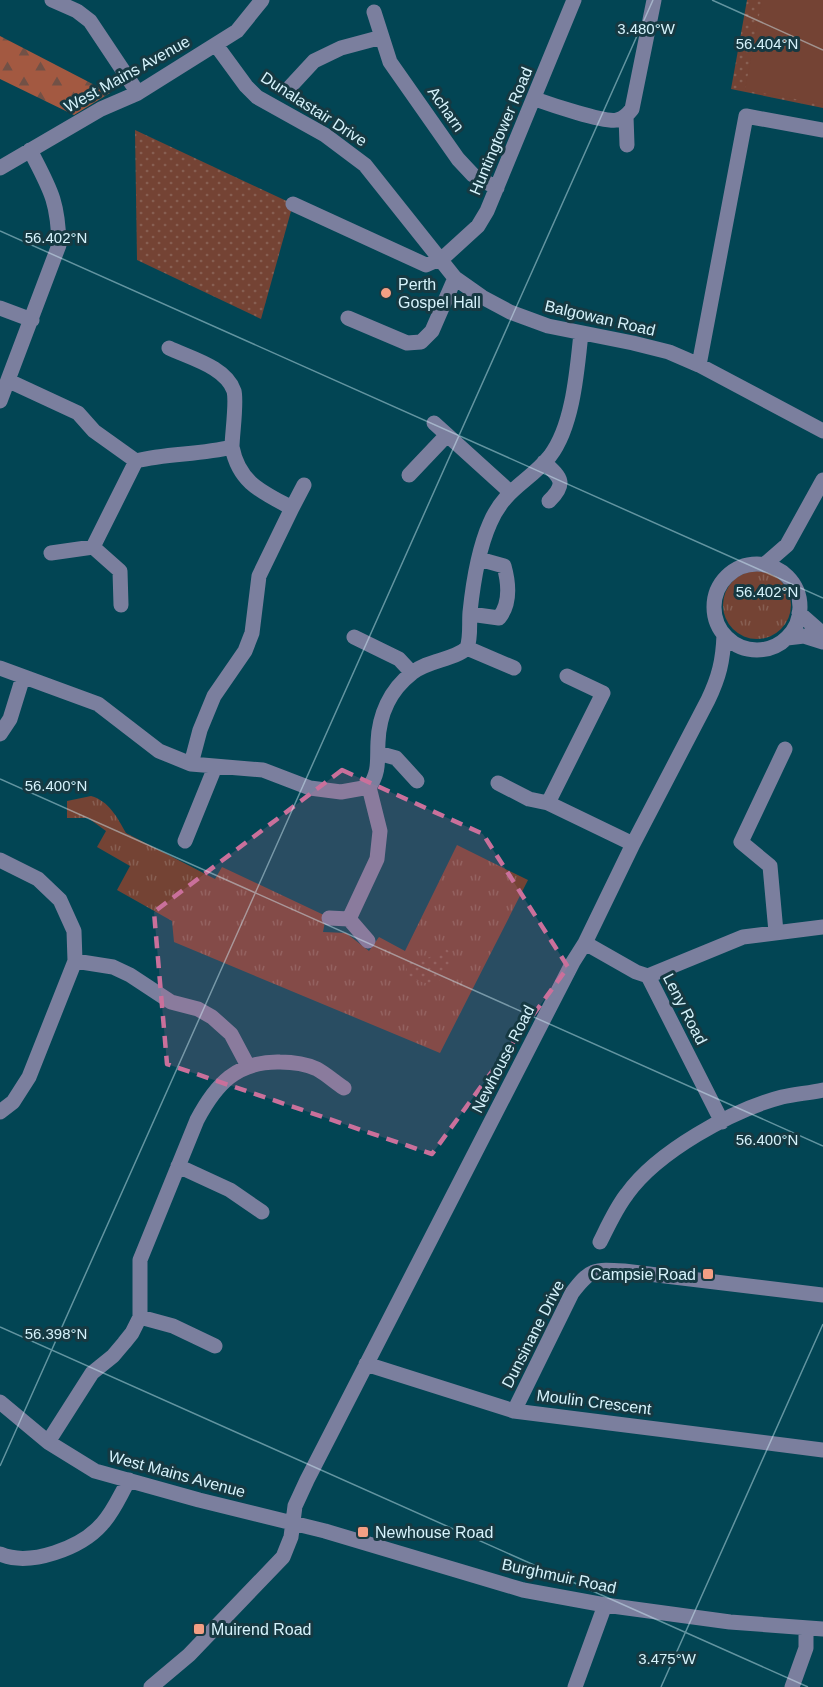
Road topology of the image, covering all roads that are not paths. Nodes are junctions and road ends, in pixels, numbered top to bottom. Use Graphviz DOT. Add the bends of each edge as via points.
graph roads {
  1 [pos="52,0"];
  2 [pos="262,0"];
  3 [pos="574,0"];
  4 [pos="654,0"];
  5 [pos="374,12"];
  6 [pos="382,37"];
  7 [pos="216,45"];
  8 [pos="289,88"];
  9 [pos="138,93"];
  10 [pos="535,99"];
  11 [pos="626,116"];
  12 [pos="823,130"];
  13 [pos="627,145"];
  14 [pos="30,150"];
  15 [pos="0,168"];
  16 [pos="497,188"];
  17 [pos="293,204"];
  18 [pos="438,258"];
  19 [pos="454,278"];
  20 [pos="0,308"];
  21 [pos="348,318"];
  22 [pos="32,320"];
  23 [pos="581,333"];
  24 [pos="170,348"];
  25 [pos="699,365"];
  26 [pos="9,381"];
  27 [pos="0,402"];
  28 [pos="434,423"];
  29 [pos="823,431"];
  30 [pos="446,436"];
  31 [pos="231,447"];
  32 [pos="136,461"];
  33 [pos="544,462"];
  34 [pos="410,475"];
  35 [pos="823,480"];
  36 [pos="304,485"];
  37 [pos="509,491"];
  38 [pos="549,501"];
  39 [pos="292,508"];
  40 [pos="787,545"];
  41 [pos="93,547"];
  42 [pos="51,552"];
  43 [pos="479,558"];
  44 [pos="764,565"];
  45 [pos="792,581"];
  46 [pos="120,605"];
  47 [pos="470,614"];
  48 [pos="799,614"];
  49 [pos="823,634"];
  50 [pos="724,635"];
  51 [pos="354,637"];
  52 [pos="787,638"];
  53 [pos="823,642"];
  54 [pos="741,647"];
  55 [pos="467,648"];
  56 [pos="0,668"];
  57 [pos="514,668"];
  58 [pos="412,673"];
  59 [pos="23,676"];
  60 [pos="567,676"];
  61 [pos="718,678"];
  62 [pos="0,734"];
  63 [pos="785,749"];
  64 [pos="378,753"];
  65 [pos="192,764"];
  66 [pos="215,767"];
  67 [pos="417,781"];
  68 [pos="498,783"];
  69 [pos="369,787"];
  70 [pos="548,803"];
  71 [pos="185,841"];
  72 [pos="633,844"];
  73 [pos="0,860"];
  74 [pos="329,918"];
  75 [pos="349,919"];
  76 [pos="823,927"];
  77 [pos="776,932"];
  78 [pos="368,941"];
  79 [pos="585,944"];
  80 [pos="75,961"];
  81 [pos="648,976"];
  82 [pos="248,1066"];
  83 [pos="344,1088"];
  84 [pos="823,1090"];
  85 [pos="0,1112"];
  86 [pos="723,1122"];
  87 [pos="178,1166"];
  88 [pos="262,1212"];
  89 [pos="600,1242"];
  90 [pos="823,1295"];
  91 [pos="140,1317"];
  92 [pos="215,1346"];
  93 [pos="366,1364"];
  94 [pos="0,1402"];
  95 [pos="514,1411"];
  96 [pos="48,1442"];
  97 [pos="823,1450"];
  98 [pos="129,1480"];
  99 [pos="294,1524"];
  100 [pos="0,1554"];
  101 [pos="605,1605"];
  102 [pos="806,1628"];
  103 [pos="823,1629"];
  104 [pos="152,1687"];
  105 [pos="575,1687"];
  106 [pos="792,1687"];
  1 -- 9 [label="street" via="90,21"];
  2 -- 7 [label="street, West Mains Avenue" via="237,31"];
  3 -- 10 [label="street, Huntingtower Road"];
  4 -- 11 [label="street" via="632,109"];
  5 -- 6 [label="street, Acharn"];
  6 -- 8 [label="street" via="341,48 314,61"];
  6 -- 16 [label="street, Acharn" via="390,62 454,153 473,175"];
  7 -- 9 [label="street, West Mains Avenue"];
  7 -- 18 [label="street, Dunalastair Drive" via="257,97 325,135 365,165"];
  9 -- 14 [label="street, West Mains Avenue" via="101,109"];
  10 -- 11 [label="street" via="616,121"];
  10 -- 16 [label="street, Huntingtower Road"];
  11 -- 13 [label="street"];
  12 -- 25 [label="street" via="746,116"];
  14 -- 15 [label="street, West Mains Avenue"];
  14 -- 22 [label="street" via="55,201 59,245"];
  16 -- 18 [label="street, Huntingtower Road" via="478,226"];
  17 -- 18 [label="street" via="426,265"];
  18 -- 19 [label="street, Balgowan Road"];
  19 -- 21 [label="street" via="432,331 421,342 407,343"];
  19 -- 23 [label="street, Balgowan Road" via="510,312"];
  20 -- 22 [label="street"];
  22 -- 26 [label="street"];
  23 -- 25 [label="street, Balgowan Road" via="669,352"];
  23 -- 33 [label="street" via="564,435"];
  24 -- 31 [label="street" via="212,368 234,392"];
  25 -- 29 [label="street, Balgowan Road"];
  26 -- 27 [label="street"];
  26 -- 32 [label="street" via="78,413 94,431"];
  28 -- 30 [label="street"];
  30 -- 34 [label="street"];
  30 -- 37 [label="street"];
  31 -- 32 [label="street"];
  31 -- 39 [label="street" via="243,477"];
  32 -- 41 [label="street"];
  33 -- 37 [label="street"];
  33 -- 38 [label="street" via="558,475 561,484"];
  35 -- 40 [label="street"];
  36 -- 39 [label="street"];
  37 -- 43 [label="street" via="488,526"];
  39 -- 65 [label="street" via="259,576 252,633 245,651 214,696"];
  40 -- 44 [label="street"];
  40 -- 45 [label="street"];
  41 -- 42 [label="street"];
  41 -- 46 [label="street" via="120,571"];
  43 -- 47 [label="street"];
  43 -- 47 [label="street" via="504,566 508,579 507,608 499,618"];
  44 -- 45 [label="street"];
  44 -- 50 [label="street" via="739,568 720,586 714,611"];
  45 -- 48 [label="street"];
  47 -- 55 [label="street"];
  48 -- 49 [label="street"];
  48 -- 52 [label="street"];
  50 -- 54 [label="street"];
  50 -- 61 [label="street, Newhouse Road" via="724,659"];
  51 -- 58 [label="street" via="399,659"];
  52 -- 53 [label="street" via="804,636"];
  52 -- 54 [label="street" via="765,649"];
  54 -- 61 [label="street, Newhouse Road"];
  55 -- 57 [label="street"];
  55 -- 58 [label="street"];
  56 -- 59 [label="street"];
  58 -- 64 [label="street" via="390,696 380,718"];
  59 -- 62 [label="street" via="10,719"];
  59 -- 65 [label="street" via="98,704 159,751"];
  60 -- 70 [label="street" via="603,693"];
  61 -- 72 [label="street, Newhouse Road"];
  63 -- 77 [label="street" via="741,842 770,866"];
  64 -- 67 [label="street" via="396,758"];
  64 -- 69 [label="street" via="377,776"];
  65 -- 66 [label="street"];
  66 -- 69 [label="street" via="263,770 310,788 341,792"];
  66 -- 71 [label="street"];
  68 -- 70 [label="street" via="529,799"];
  69 -- 75 [label="street" via="380,831 377,859"];
  70 -- 72 [label="street"];
  72 -- 79 [label="street, Newhouse Road"];
  73 -- 80 [label="street" via="38,879 60,900 74,931"];
  74 -- 75 [label="street"];
  75 -- 78 [label="street"];
  76 -- 77 [label="street"];
  77 -- 81 [label="street" via="743,937"];
  79 -- 81 [label="street, Leny Road"];
  79 -- 93 [label="street, Newhouse Road"];
  80 -- 82 [label="street" via="113,967 171,1002 212,1017 231,1034"];
  80 -- 85 [label="street" via="29,1077 13,1102"];
  81 -- 86 [label="street, Leny Road"];
  82 -- 83 [label="street" via="293,1062 316,1068"];
  82 -- 87 [label="street" via="231,1075 206,1102"];
  84 -- 86 [label="street" via="782,1097"];
  86 -- 89 [label="street" via="693,1137 646,1173 627,1194"];
  87 -- 88 [label="street" via="230,1190"];
  87 -- 91 [label="street" via="140,1260"];
  90 -- 95 [label="street, Dunsinane Drive" via="624,1271 600,1270 585,1275 572,1293"];
  91 -- 92 [label="street" via="173,1326"];
  91 -- 96 [label="street" via="118,1350 92,1372"];
  93 -- 95 [label="street, Moulin Crescent"];
  93 -- 99 [label="street, Newhouse Road" via="306,1480 295,1506"];
  94 -- 96 [label="street, West Mains Avenue"];
  95 -- 97 [label="street, Moulin Crescent"];
  96 -- 98 [label="street, West Mains Avenue" via="95,1470"];
  98 -- 99 [label="street, West Mains Avenue"];
  98 -- 100 [label="street" via="101,1526 72,1546 18,1559"];
  99 -- 101 [label="street, Burghmuir Road" via="523,1590"];
  99 -- 104 [label="street, Newhouse Road" via="284,1557 189,1655"];
  101 -- 102 [label="street, Burghmuir Road"];
  101 -- 105 [label="street"];
  102 -- 103 [label="street, Burghmuir Road"];
  102 -- 106 [label="street" via="806,1648"];
}
